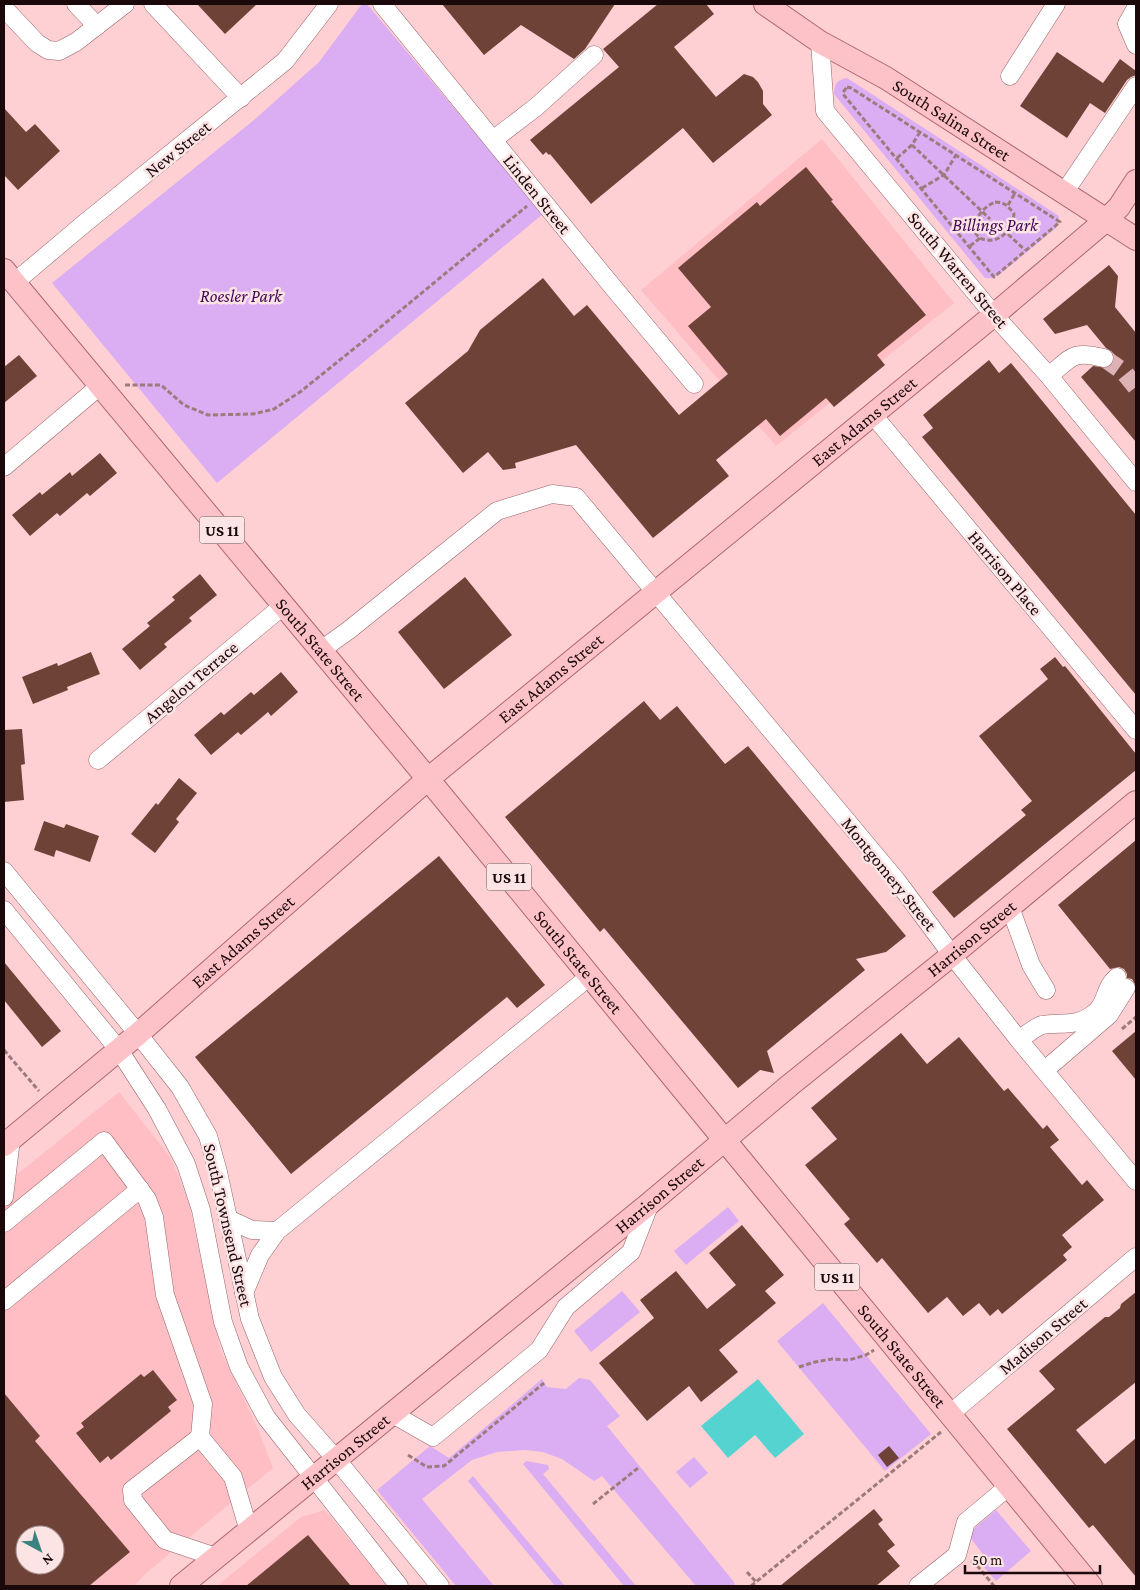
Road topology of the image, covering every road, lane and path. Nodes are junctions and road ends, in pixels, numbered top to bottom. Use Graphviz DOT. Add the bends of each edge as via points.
graph roads {
  1 [pos="76,4"];
  2 [pos="125,4"];
  3 [pos="153,4"];
  4 [pos="329,4"];
  5 [pos="382,4"];
  6 [pos="765,4"];
  7 [pos="1056,4"];
  8 [pos="4,8"];
  9 [pos="1136,8"];
  10 [pos="97,26"];
  11 [pos="820,42"];
  12 [pos="1136,45"];
  13 [pos="594,56"];
  14 [pos="1010,76"];
  15 [pos="1136,86"];
  16 [pos="241,98"];
  17 [pos="920,132"];
  18 [pos="493,140"];
  19 [pos="912,145"];
  20 [pos="956,155"];
  21 [pos="897,158"];
  22 [pos="944,175"];
  23 [pos="1136,181"];
  24 [pos="922,188"];
  25 [pos="1015,193"];
  26 [pos="1064,193"];
  27 [pos="539,196"];
  28 [pos="1008,205"];
  29 [pos="982,211"];
  30 [pos="990,219"];
  31 [pos="1106,220"];
  32 [pos="996,224"];
  33 [pos="1006,232"];
  34 [pos="980,238"];
  35 [pos="1136,239"];
  36 [pos="970,246"];
  37 [pos="1025,250"];
  38 [pos="9,276"];
  39 [pos="994,315"];
  40 [pos="1104,358"];
  41 [pos="1048,376"];
  42 [pos="694,384"];
  43 [pos="101,385"];
  44 [pos="873,415"];
  45 [pos="4,467"];
  46 [pos="1136,482"];
  47 [pos="656,593"];
  48 [pos="284,605"];
  49 [pos="321,650"];
  50 [pos="1136,730"];
  51 [pos="98,760"];
  52 [pos="428,779"];
  53 [pos="1136,802"];
  54 [pos="4,871"];
  55 [pos="1010,907"];
  56 [pos="4,910"];
  57 [pos="952,955"];
  58 [pos="590,976"];
  59 [pos="1046,990"];
  60 [pos="138,1034"];
  61 [pos="1019,1040"];
  62 [pos="4,1050"];
  63 [pos="119,1050"];
  64 [pos="1044,1070"];
  65 [pos="51,1106"];
  66 [pos="725,1140"];
  67 [pos="7,1142"];
  68 [pos="1136,1181"];
  69 [pos="140,1189"];
  70 [pos="4,1197"];
  71 [pos="650,1203"];
  72 [pos="228,1219"];
  73 [pos="4,1224"];
  74 [pos="277,1231"];
  75 [pos="1136,1257"];
  76 [pos="244,1293"];
  77 [pos="4,1301"];
  78 [pos="890,1341"];
  79 [pos="799,1368"];
  80 [pos="544,1383"];
  81 [pos="391,1413"];
  82 [pos="952,1417"];
  83 [pos="200,1437"];
  84 [pos="408,1455"];
  85 [pos="336,1459"];
  86 [pos="638,1468"];
  87 [pos="313,1478"];
  88 [pos="1009,1486"];
  89 [pos="593,1504"];
  90 [pos="249,1531"];
  91 [pos="957,1555"];
  92 [pos="216,1557"];
  93 [pos="747,1572"];
  94 [pos="756,1582"];
  95 [pos="181,1586"];
  96 [pos="399,1586"];
  97 [pos="440,1586"];
  98 [pos="751,1586"];
  99 [pos="918,1586"];
  100 [pos="994,1586"];
  101 [pos="1091,1586"];
  1 -- 10 [label="street"];
  2 -- 10 [label="street"];
  3 -- 16 [label="street"];
  4 -- 16 [label="street, New Street" via="285,61"];
  5 -- 18 [label="street, Linden Street"];
  6 -- 11 [label="main road, South Salina Street"];
  7 -- 14 [label="street"];
  8 -- 10 [label="street" via="36,43 48,50 59,51"];
  9 -- 12 [label="street" via="1127,24"];
  11 -- 26 [label="main road, South Salina Street" via="886,78"];
  11 -- 39 [label="street, South Warren Street" via="825,111"];
  13 -- 18 [label="street"];
  15 -- 26 [label="street"];
  16 -- 38 [label="street, New Street" via="92,217"];
  17 -- 19 [label="path"];
  17 -- 20 [label="path"];
  17 -- 21 [label="path" via="850,88 845,89 843,94"];
  18 -- 27 [label="street, Linden Street"];
  19 -- 21 [label="path"];
  19 -- 22 [label="path"];
  20 -- 22 [label="path"];
  20 -- 25 [label="path"];
  21 -- 24 [label="path"];
  22 -- 24 [label="path"];
  22 -- 29 [label="path"];
  23 -- 31 [label="main road, East Adams Street"];
  24 -- 36 [label="path"];
  25 -- 28 [label="path"];
  25 -- 37 [label="path" via="1060,222"];
  26 -- 31 [label="main road, South Salina Street"];
  27 -- 42 [label="street, Linden Street"];
  27 -- 43 [label="path" via="366,339 274,409 254,414 208,415 184,405 161,384"];
  28 -- 29 [label="path" via="995,202"];
  28 -- 33 [label="path" via="1014,214 1013,224"];
  29 -- 30 [label="path"];
  29 -- 34 [label="path" via="974,228"];
  31 -- 35 [label="main road, South Salina Street"];
  31 -- 39 [label="main road, East Adams Street"];
  32 -- 33 [label="path"];
  33 -- 34 [label="path" via="992,241"];
  33 -- 37 [label="path"];
  34 -- 36 [label="path"];
  36 -- 37 [label="path" via="994,276"];
  38 -- 43 [label="main road, South State Street / US 11"];
  39 -- 41 [label="street, South Warren Street"];
  39 -- 44 [label="main road, East Adams Street"];
  40 -- 41 [label="street" via="1074,355"];
  41 -- 46 [label="street, South Warren Street"];
  43 -- 45 [label="street"];
  43 -- 48 [label="main road, South State Street / US 11"];
  44 -- 47 [label="main road, East Adams Street"];
  44 -- 50 [label="street, Harrison Place"];
  47 -- 49 [label="street, Montgomery Street" via="576,497 552,494 497,511"];
  47 -- 52 [label="main road, East Adams Street"];
  47 -- 57 [label="street, Montgomery Street" via="897,882"];
  48 -- 49 [label="main road, South State Street / US 11"];
  48 -- 51 [label="street, Angelou Terrace"];
  49 -- 52 [label="main road, South State Street / US 11"];
  52 -- 58 [label="main road, South State Street / US 11"];
  52 -- 60 [label="main road, East Adams Street"];
  53 -- 55 [label="main road, Harrison Street"];
  54 -- 60 [label="street, South Townsend Street"];
  55 -- 57 [label="main road, Harrison Street"];
  55 -- 59 [label="street" via="1032,965"];
  56 -- 63 [label="street, South Townsend Street"];
  57 -- 61 [label="street, Montgomery Street"];
  57 -- 66 [label="main road, Harrison Street"];
  58 -- 66 [label="main road, South State Street / US 11"];
  58 -- 74 [label="street"];
  60 -- 63 [label="main road, East Adams Street"];
  60 -- 72 [label="street, South Townsend Street" via="180,1087 208,1136"];
  61 -- 64 [label="street, Montgomery Street"];
  61 -- 64 [label="street" via="1040,1025 1075,1024 1091,1016 1102,1006 1111,983 1122,983 1109,1015"];
  62 -- 65 [label="path"];
  63 -- 65 [label="main road, East Adams Street"];
  63 -- 87 [label="street, South Townsend Street" via="157,1109 186,1164 201,1210 223,1322 239,1367 266,1417"];
  64 -- 68 [label="street, Montgomery Street"];
  65 -- 67 [label="main road, East Adams Street"];
  66 -- 71 [label="main road, Harrison Street"];
  66 -- 78 [label="main road, South State Street / US 11"];
  67 -- 70 [label="street"];
  69 -- 73 [label="street" via="104,1141"];
  69 -- 77 [label="street"];
  69 -- 83 [label="street" via="148,1199 154,1217 165,1296 203,1404"];
  71 -- 81 [label="main road, Harrison Street"];
  71 -- 81 [label="street" via="631,1252 566,1307 539,1350 433,1437"];
  72 -- 74 [label="street" via="252,1230"];
  72 -- 76 [label="street, South Townsend Street"];
  74 -- 76 [label="street" via="260,1255"];
  75 -- 82 [label="street, Madison Street"];
  76 -- 85 [label="street, South Townsend Street" via="250,1319 273,1378 297,1415"];
  78 -- 79 [label="path" via="866,1356 815,1362"];
  78 -- 82 [label="main road, South State Street / US 11"];
  80 -- 84 [label="path" via="444,1466 427,1467"];
  81 -- 85 [label="main road, Harrison Street"];
  82 -- 88 [label="main road, South State Street / US 11"];
  82 -- 94 [label="path"];
  83 -- 90 [label="street" via="232,1477"];
  83 -- 92 [label="street" via="132,1490 132,1500 165,1540"];
  85 -- 87 [label="main road, Harrison Street"];
  85 -- 97 [label="street, South Townsend Street"];
  86 -- 89 [label="path"];
  87 -- 90 [label="main road, Harrison Street"];
  87 -- 96 [label="street, South Townsend Street"];
  88 -- 91 [label="street" via="966,1522"];
  88 -- 101 [label="main road, South State Street / US 11"];
  90 -- 92 [label="main road, Harrison Street"];
  91 -- 99 [label="street"];
  91 -- 100 [label="path" via="975,1563"];
  92 -- 95 [label="main road, Harrison Street"];
  93 -- 94 [label="path"];
  94 -- 98 [label="path"];
}
